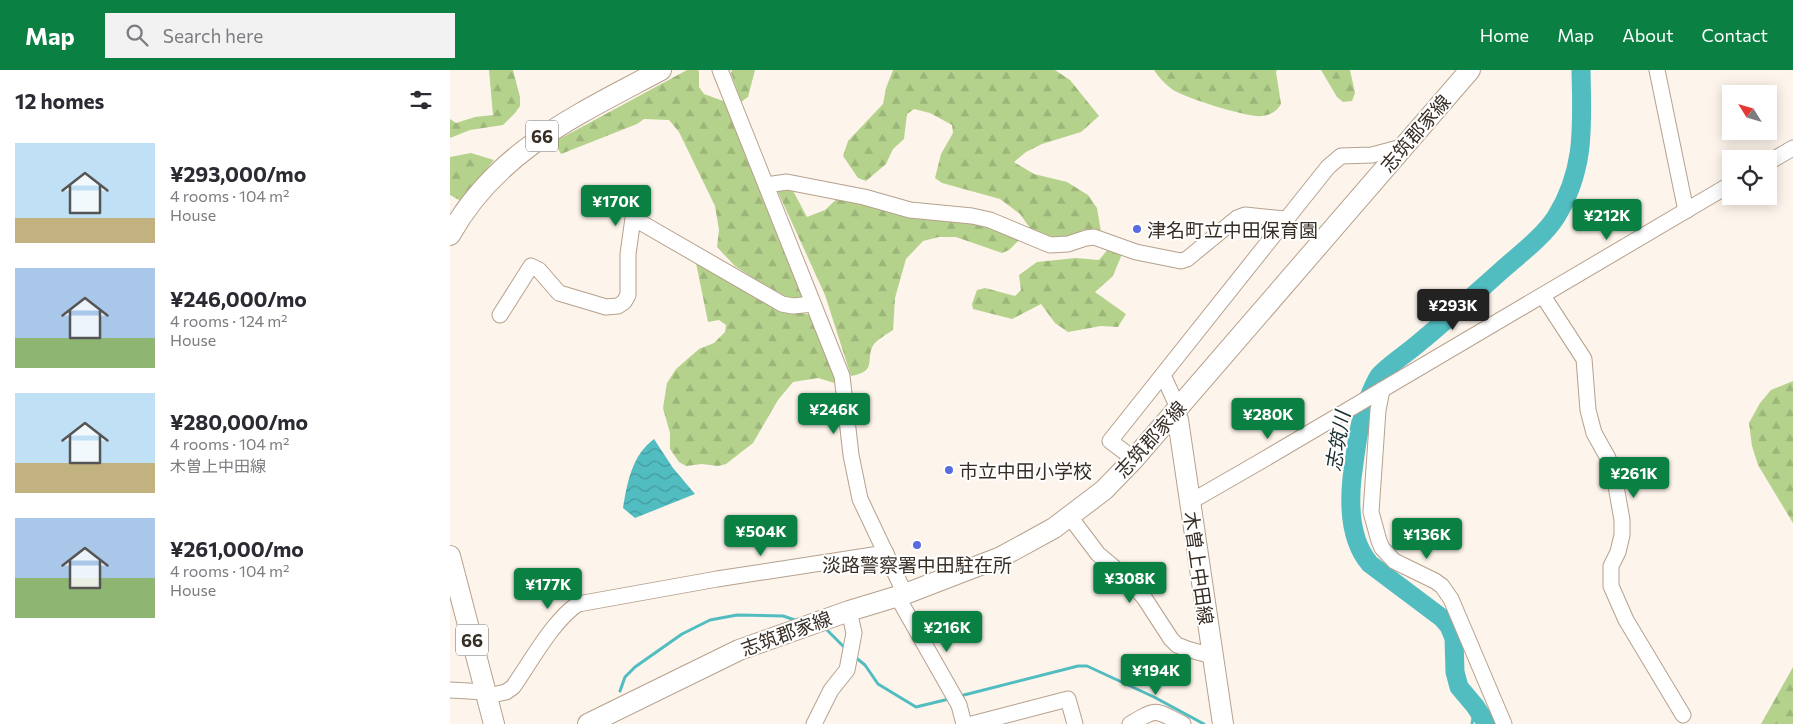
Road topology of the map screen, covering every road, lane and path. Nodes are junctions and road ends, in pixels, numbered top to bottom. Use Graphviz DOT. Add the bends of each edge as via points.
graph roads {
  1 [pos="661,70"];
  2 [pos="720,70"];
  3 [pos="1470,70"];
  4 [pos="1657,70"];
  5 [pos="1402,146"];
  6 [pos="1793,148"];
  7 [pos="1777,157"];
  8 [pos="766,185"];
  9 [pos="1722,189"];
  10 [pos="1686,211"];
  11 [pos="1285,219"];
  12 [pos="450,235"];
  13 [pos="1543,296"];
  14 [pos="813,304"];
  15 [pos="500,314"];
  16 [pos="1163,375"];
  17 [pos="1381,390"];
  18 [pos="1176,411"];
  19 [pos="1134,459"];
  20 [pos="1190,502"];
  21 [pos="1070,517"];
  22 [pos="886,553"];
  23 [pos="450,556"];
  24 [pos="901,595"];
  25 [pos="850,610"];
  26 [pos="1212,656"];
  27 [pos="450,690"];
  28 [pos="487,694"];
  29 [pos="1683,715"];
  30 [pos="494,724"];
  31 [pos="588,724"];
  32 [pos="814,724"];
  33 [pos="964,724"];
  34 [pos="972,724"];
  35 [pos="1075,724"];
  36 [pos="1130,724"];
  37 [pos="1183,724"];
  38 [pos="1220,724"];
  39 [pos="1504,724"];
  1 -- 12 [label="main road, 66" via="533,142 484,186"];
  2 -- 8 [label="street"];
  3 -- 5 [label="main road, 志筑郡家線"];
  4 -- 10 [label="street"];
  5 -- 11 [label="street" via="1372,154 1341,156"];
  5 -- 18 [label="main road, 志筑郡家線"];
  6 -- 7 [label="street"];
  8 -- 11 [label="street" via="787,182 910,210 972,216 990,220 1050,245 1094,237 1136,252 1181,260 1188,259 1236,218 1245,215"];
  8 -- 14 [label="street"];
  9 -- 10 [label="street"];
  10 -- 13 [label="street"];
  11 -- 16 [label="street"];
  13 -- 17 [label="street"];
  13 -- 29 [label="street" via="1584,359 1588,410 1616,486 1622,535 1611,566 1611,586 1626,620"];
  14 -- 15 [label="street" via="782,304 633,218 628,254 628,295 624,302 606,307 559,294 539,270 531,266"];
  14 -- 22 [label="street" via="842,376 851,455 860,499"];
  16 -- 18 [label="street"];
  16 -- 19 [label="street" via="1110,441"];
  17 -- 20 [label="street"];
  17 -- 39 [label="street" via="1371,512 1379,541 1394,561 1435,581 1452,599"];
  18 -- 19 [label="main road, 志筑郡家線"];
  18 -- 20 [label="main road, 木曽上中田線"];
  19 -- 21 [label="main road, 志筑郡家線" via="1104,490"];
  20 -- 26 [label="main road, 木曽上中田線"];
  21 -- 24 [label="main road, 志筑郡家線" via="1001,557"];
  21 -- 26 [label="street" via="1098,554 1129,580 1145,599 1177,645"];
  22 -- 24 [label="street"];
  22 -- 28 [label="street" via="578,604 559,620 513,687 506,692"];
  23 -- 28 [label="main road, 66"];
  24 -- 25 [label="main road, 志筑郡家線"];
  24 -- 33 [label="street" via="959,705"];
  25 -- 31 [label="main road, 志筑郡家線" via="739,650"];
  25 -- 32 [label="street" via="854,633 847,670 831,690"];
  26 -- 38 [label="main road, 木曽上中田線"];
  27 -- 28 [label="street"];
  28 -- 30 [label="main road, 66"];
  34 -- 35 [label="street" via="1068,699"];
  36 -- 37 [label="street" via="1154,711"];
}
